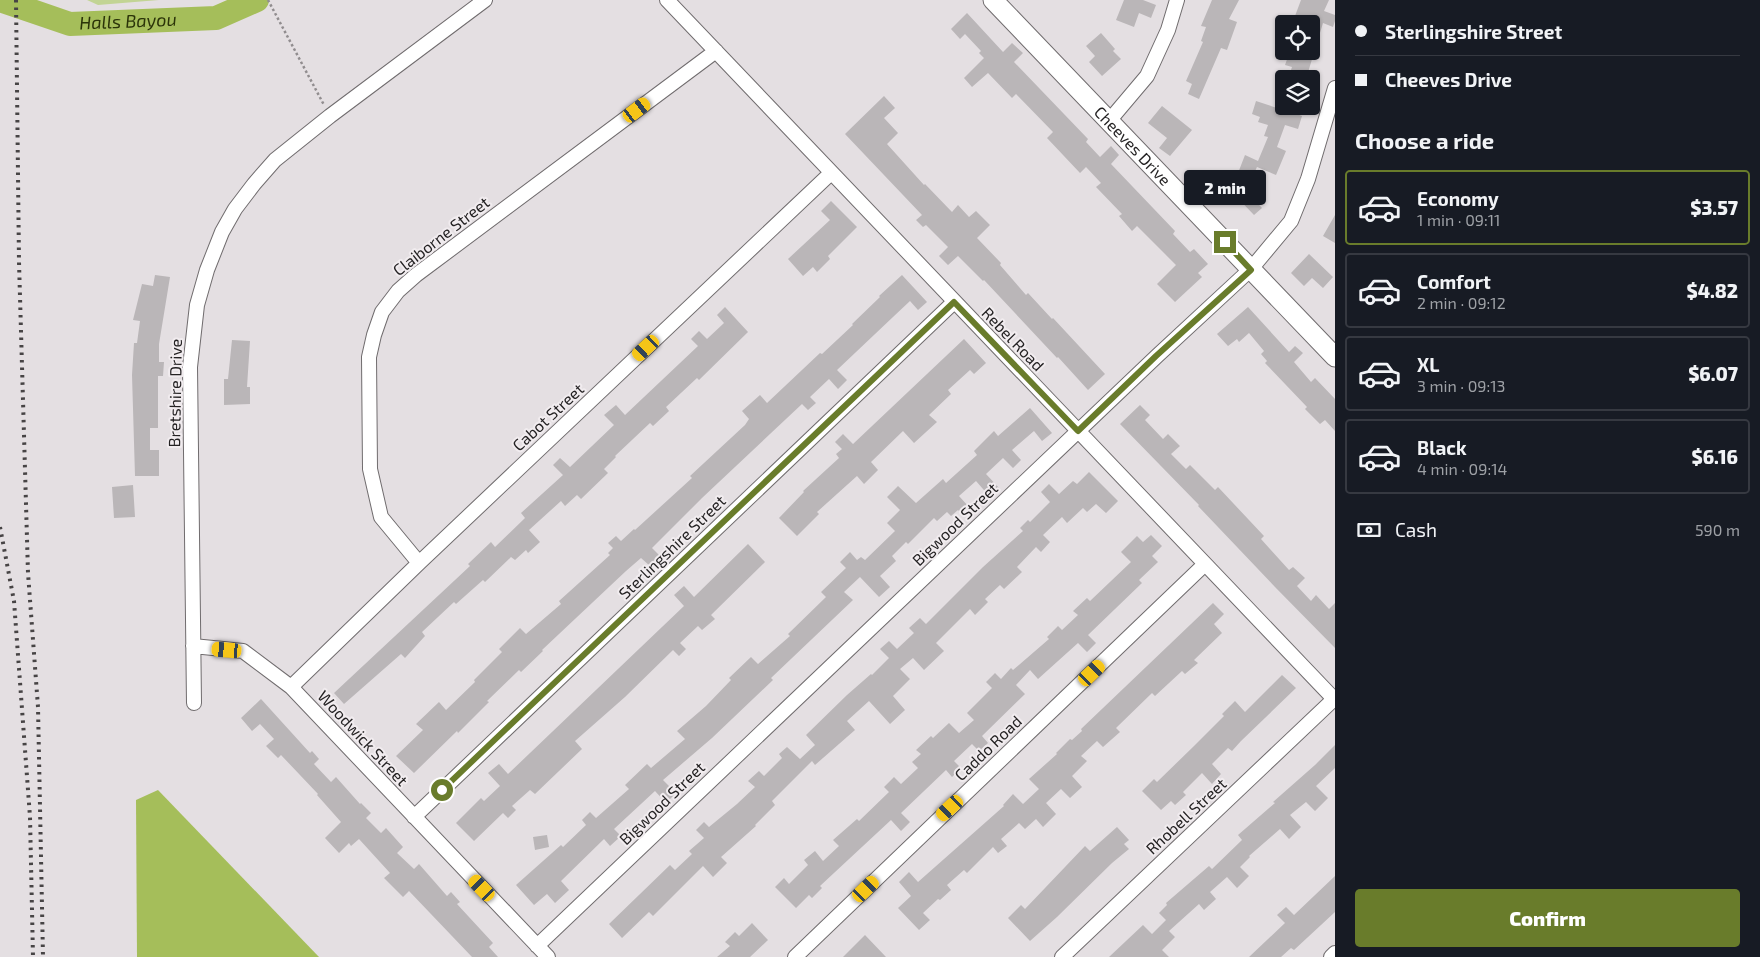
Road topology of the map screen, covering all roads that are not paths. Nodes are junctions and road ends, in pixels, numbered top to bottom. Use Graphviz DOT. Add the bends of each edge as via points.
graph roads {
  1 [pos="485,0"];
  2 [pos="667,0"];
  3 [pos="993,0"];
  4 [pos="1177,0"];
  5 [pos="716,51"];
  6 [pos="1335,88"];
  7 [pos="1109,121"];
  8 [pos="831,174"];
  9 [pos="1251,270"];
  10 [pos="954,302"];
  11 [pos="1335,357"];
  12 [pos="1078,431"];
  13 [pos="419,563"];
  14 [pos="1205,564"];
  15 [pos="193,646"];
  16 [pos="291,687"];
  17 [pos="1334,700"];
  18 [pos="194,703"];
  19 [pos="414,817"];
  20 [pos="538,946"];
  21 [pos="1335,953"];
  22 [pos="548,957"];
  23 [pos="795,957"];
  24 [pos="1062,957"];
  25 [pos="1331,957"];
  1 -- 15 [label="street, Bretshire Drive" via="275,160 235,209 222,232 197,304 190,367"];
  2 -- 5 [label="street, Rebel Road"];
  3 -- 7 [label="street, Cheeves Drive"];
  4 -- 7 [label="street" via="1168,30 1147,76"];
  5 -- 8 [label="street, Rebel Road"];
  5 -- 13 [label="street, Claiborne Street" via="416,275 382,312 369,357 370,469 381,517"];
  6 -- 9 [label="street, Bigwood Street" via="1308,179 1291,221"];
  7 -- 9 [label="street, Cheeves Drive"];
  8 -- 10 [label="street, Rebel Road"];
  8 -- 13 [label="street, Cabot Street"];
  9 -- 11 [label="street, Cheeves Drive"];
  9 -- 12 [label="street, Bigwood Street"];
  10 -- 12 [label="street, Rebel Road"];
  10 -- 19 [label="street, Sterlingshire Street"];
  12 -- 14 [label="street, Rebel Road"];
  12 -- 20 [label="street, Bigwood Street"];
  13 -- 16 [label="street, Cabot Street"];
  14 -- 17 [label="street, Rebel Road"];
  14 -- 23 [label="street, Caddo Road"];
  15 -- 16 [label="street, Woodwick Street" via="243,651"];
  15 -- 18 [label="street, Bretshire Drive"];
  16 -- 19 [label="street, Woodwick Street"];
  17 -- 24 [label="street, Rhobell Street"];
  19 -- 20 [label="street, Woodwick Street"];
  20 -- 22 [label="street, Woodwick Street"];
  21 -- 25 [label="street"];
}
